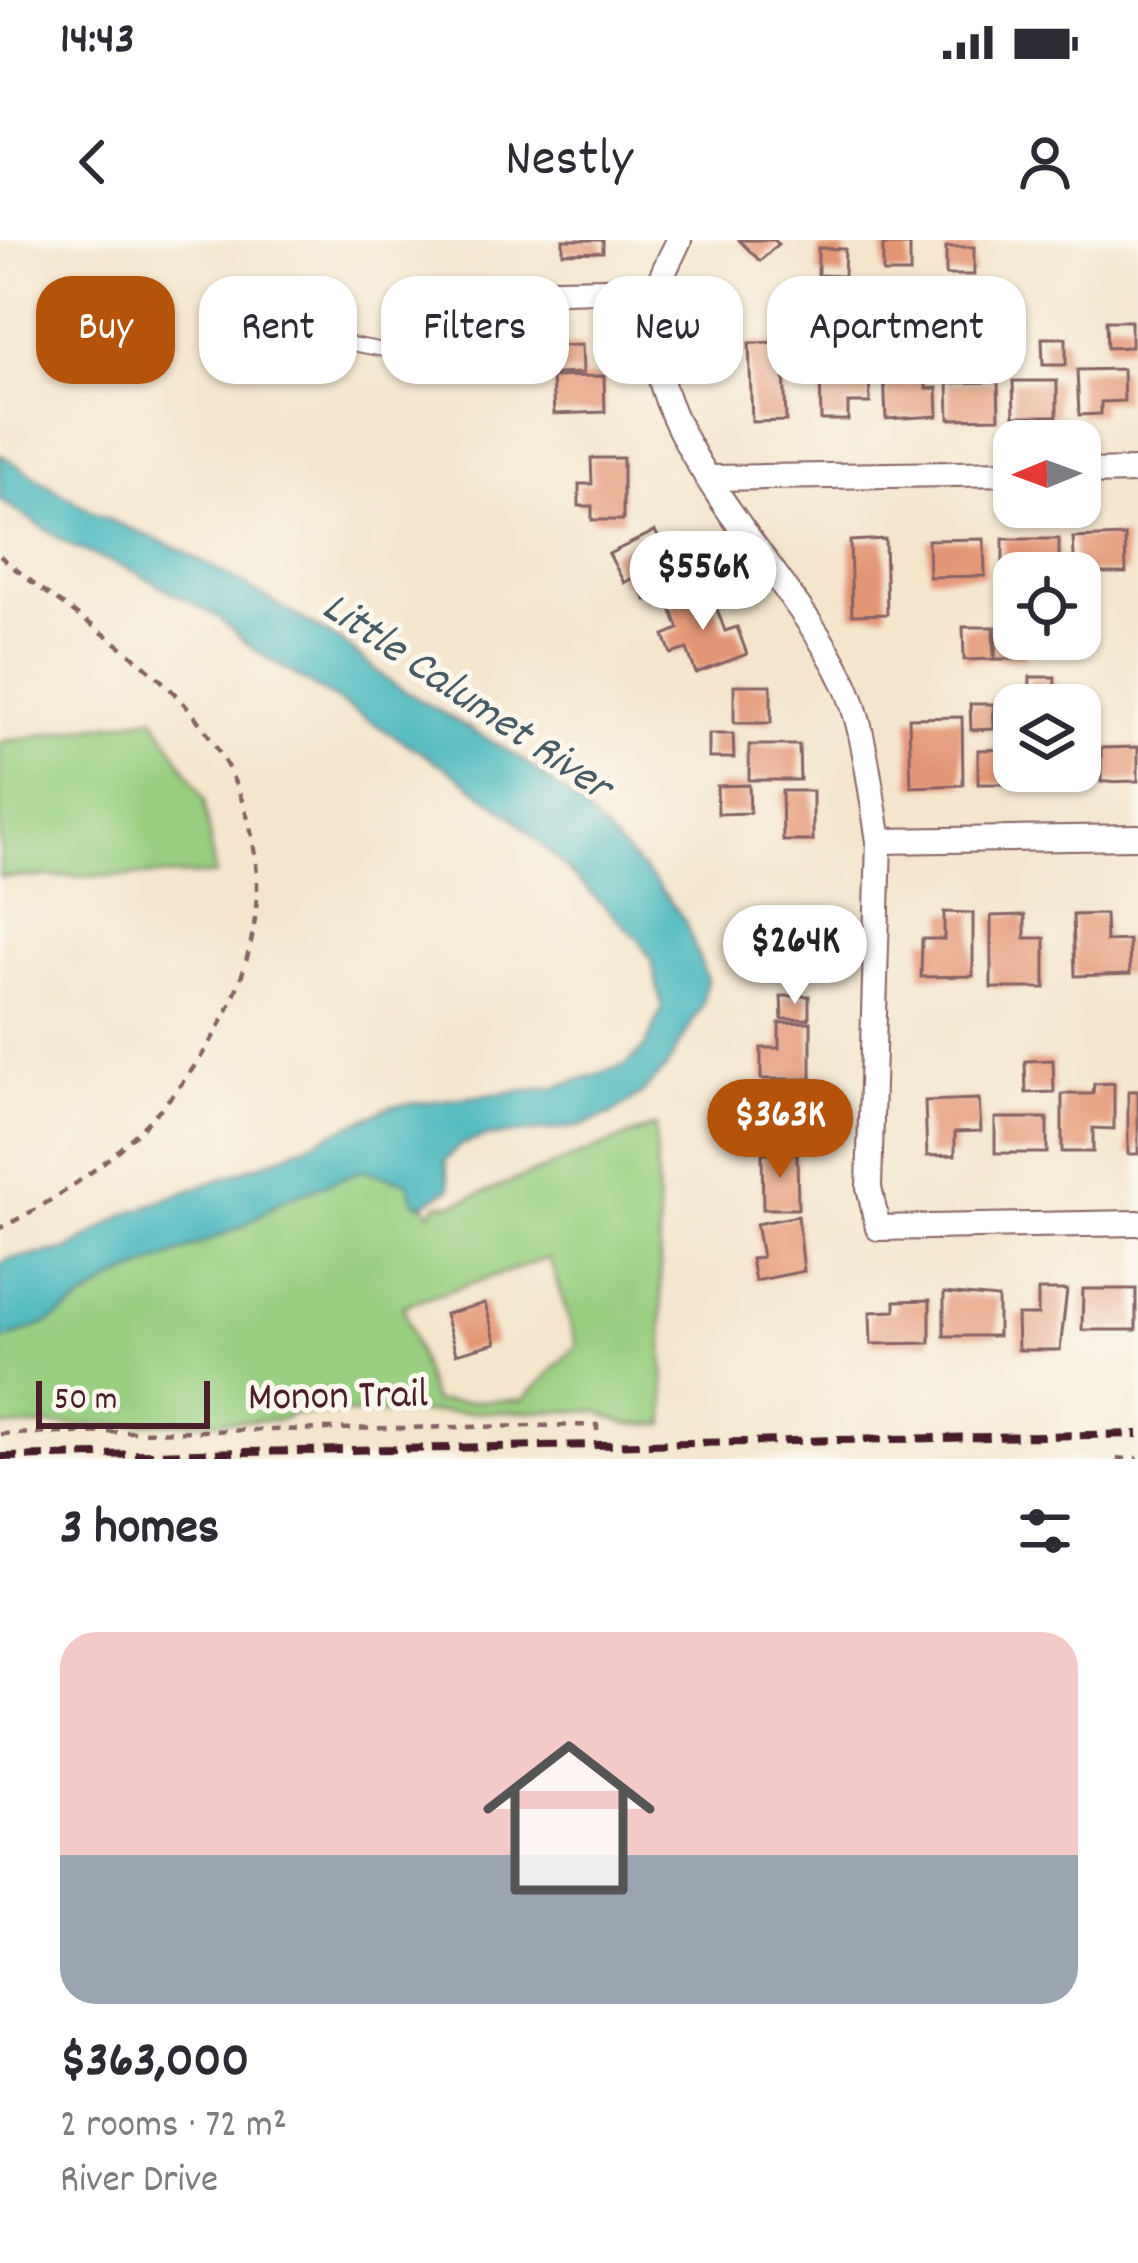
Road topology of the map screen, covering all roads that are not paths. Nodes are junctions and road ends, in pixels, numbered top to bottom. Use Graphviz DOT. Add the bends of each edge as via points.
graph roads {
  1 [pos="679,240"];
  2 [pos="663,276"];
  3 [pos="664,384"];
  4 [pos="1138,471"];
  5 [pos="1101,472"];
  6 [pos="993,473"];
  7 [pos="709,478"];
  8 [pos="1138,837"];
  9 [pos="879,841"];
  10 [pos="1138,1223"];
  1 -- 2 [label="street"];
  3 -- 7 [label="street"];
  4 -- 5 [label="street"];
  6 -- 7 [label="street"];
  7 -- 9 [label="street" via="847,686"];
  8 -- 9 [label="street"];
  9 -- 10 [label="street" via="869,1187 878,1228"];
}
